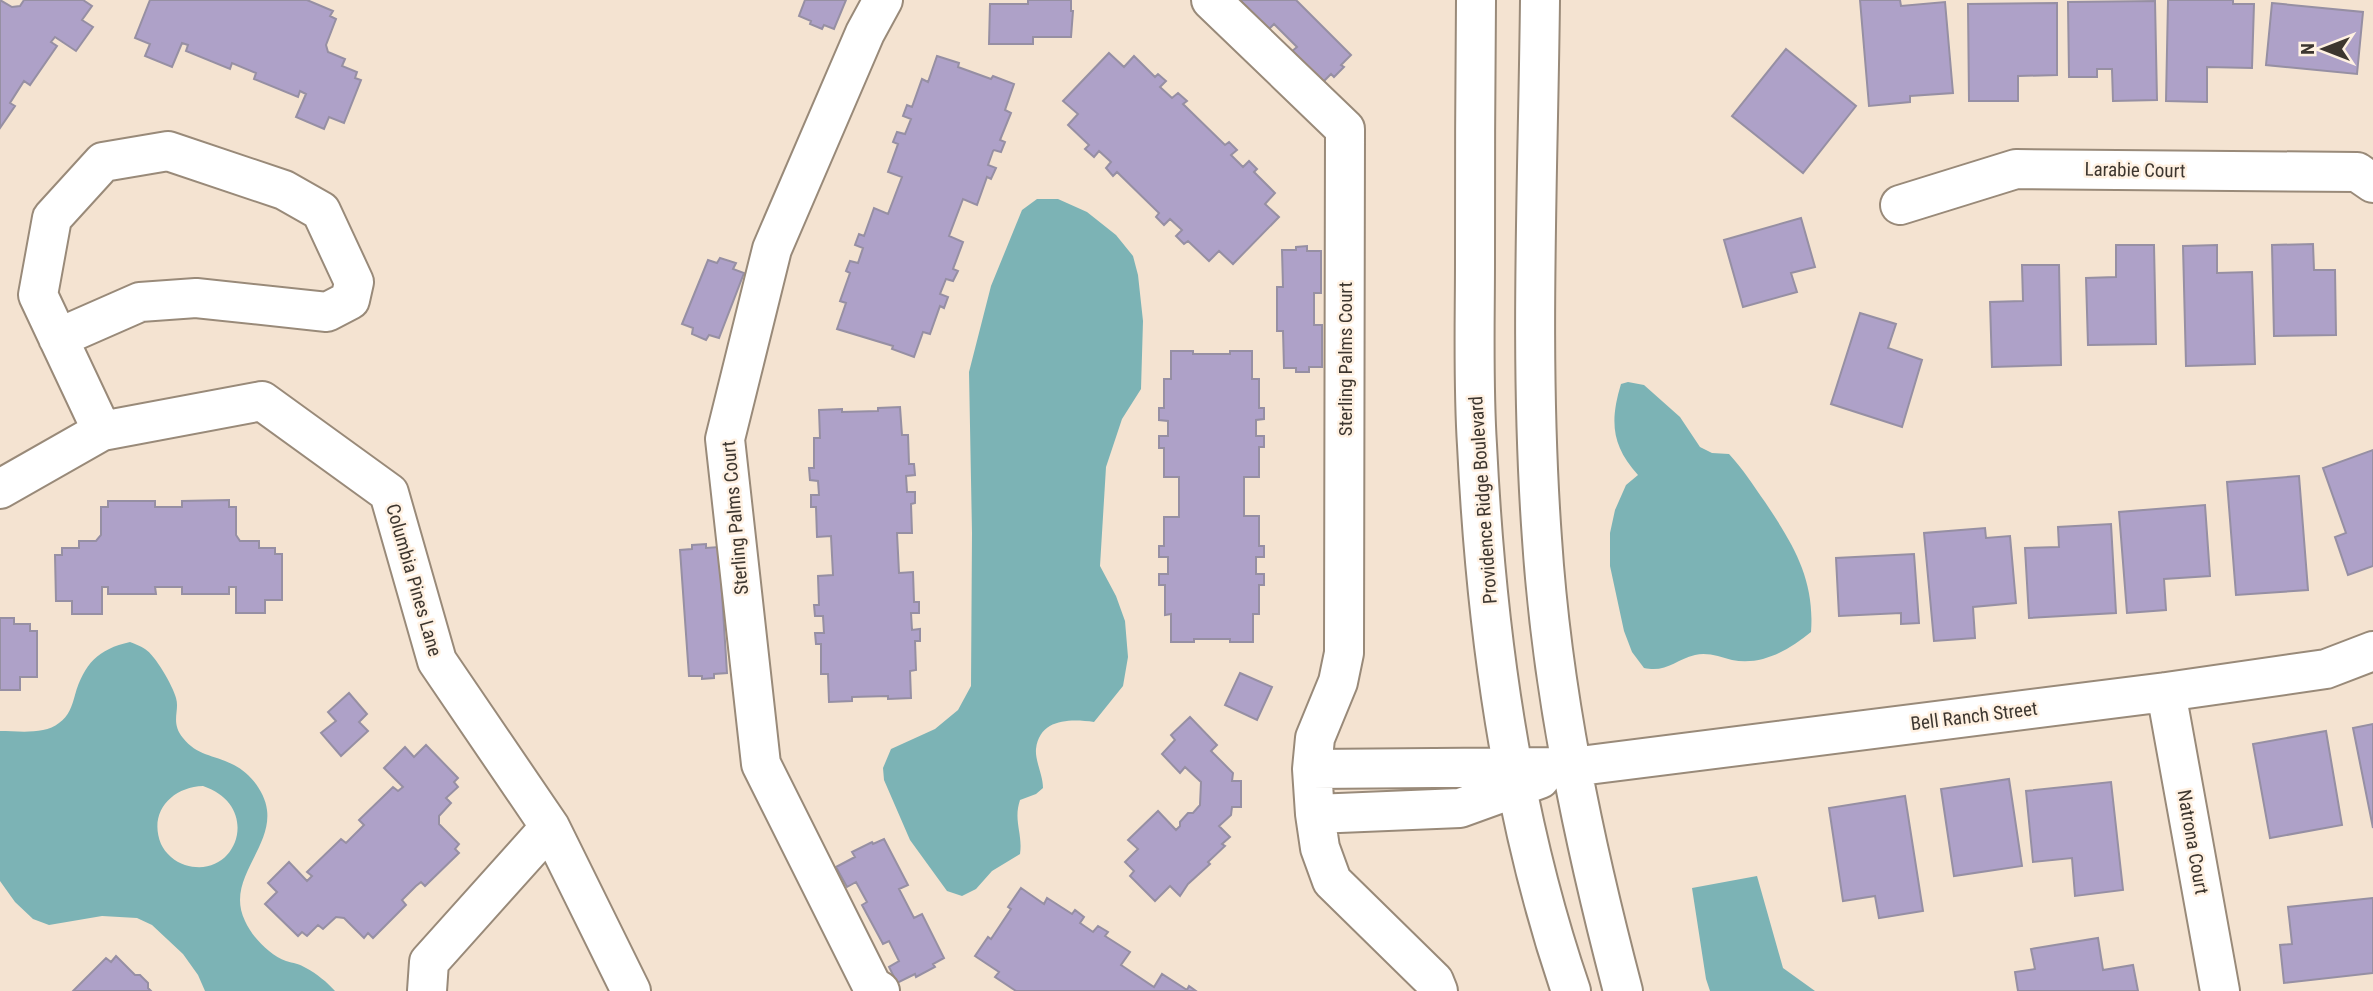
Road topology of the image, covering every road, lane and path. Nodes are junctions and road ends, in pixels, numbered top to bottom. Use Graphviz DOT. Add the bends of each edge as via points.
graph roads {
  1 [pos="883,0"];
  2 [pos="1211,0"];
  3 [pos="1476,0"];
  4 [pos="1541,0"];
  5 [pos="2373,183"];
  6 [pos="1900,205"];
  7 [pos="58,338"];
  8 [pos="102,431"];
  9 [pos="0,489"];
  10 [pos="2373,652"];
  11 [pos="2166,692"];
  12 [pos="1572,767"];
  13 [pos="1312,769"];
  14 [pos="1515,778"];
  15 [pos="1315,814"];
  16 [pos="550,827"];
  17 [pos="427,991"];
  18 [pos="631,991"];
  19 [pos="880,991"];
  20 [pos="1438,991"];
  21 [pos="1571,991"];
  22 [pos="1623,991"];
  23 [pos="2220,991"];
  1 -- 19 [label="street, Sterling Palms Court" via="772,248 725,439 761,765 872,986"];
  2 -- 13 [label="street, Sterling Palms Court" via="1345,129 1344,653 1338,682 1315,737"];
  3 -- 14 [label="street, Providence Ridge Boulevard" via="1476,443 1484,554"];
  4 -- 12 [label="street" via="1536,442 1550,622"];
  5 -- 6 [label="street, Larabie Court" via="2357,172 2016,169"];
  7 -- 7 [label="street" via="37,295 52,218 103,162 169,151 285,190 321,211 354,282 350,300 327,313 196,298 140,302"];
  7 -- 8 [label="street"];
  8 -- 9 [label="street, Columbia Pines Lane"];
  8 -- 16 [label="street, Columbia Pines Lane" via="262,401 389,493 437,661"];
  10 -- 11 [label="street, Bell Ranch Street" via="2326,669"];
  11 -- 12 [label="street, Bell Ranch Street"];
  11 -- 23 [label="street, Natrona Court"];
  12 -- 14 [label="street"];
  12 -- 22 [label="street"];
  13 -- 14 [label="street"];
  13 -- 15 [label="street, Sterling Palms Court"];
  14 -- 15 [label="street" via="1460,808"];
  14 -- 21 [label="street, Providence Ridge Boulevard"];
  15 -- 20 [label="street, Sterling Palms Court" via="1320,848 1332,881 1434,981"];
  16 -- 17 [label="street" via="429,962"];
  16 -- 18 [label="street, Columbia Pines Lane"];
}
